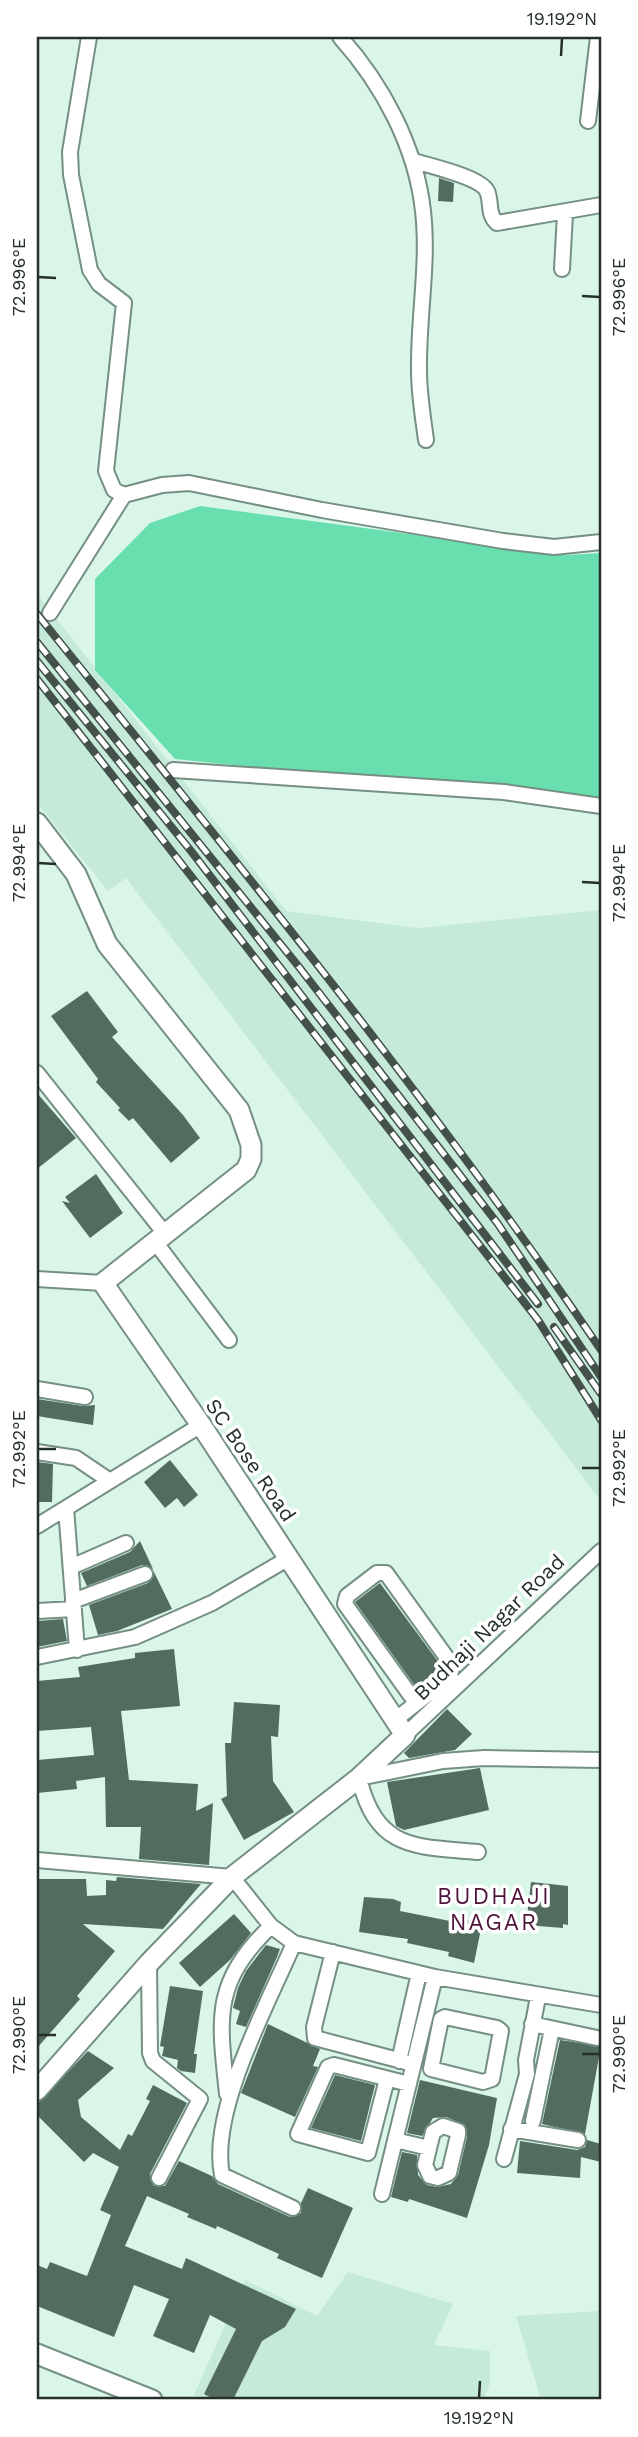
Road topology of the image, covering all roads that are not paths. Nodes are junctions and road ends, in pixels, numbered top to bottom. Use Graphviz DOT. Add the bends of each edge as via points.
graph roads {
  1 [pos="89,37"];
  2 [pos="340,37"];
  3 [pos="598,37"];
  4 [pos="588,121"];
  5 [pos="414,161"];
  6 [pos="601,205"];
  7 [pos="565,214"];
  8 [pos="562,269"];
  9 [pos="426,440"];
  10 [pos="124,495"];
  11 [pos="601,542"];
  12 [pos="50,613"];
  13 [pos="173,770"];
  14 [pos="601,806"];
  15 [pos="37,823"];
  16 [pos="37,1073"];
  17 [pos="161,1239"];
  18 [pos="37,1279"];
  19 [pos="103,1283"];
  20 [pos="229,1340"];
  21 [pos="37,1389"];
  22 [pos="85,1397"];
  23 [pos="201,1425"];
  24 [pos="37,1452"];
  25 [pos="110,1481"];
  26 [pos="66,1508"];
  27 [pos="37,1527"];
  28 [pos="126,1543"];
  29 [pos="601,1551"];
  30 [pos="289,1558"];
  31 [pos="71,1567"];
  32 [pos="145,1574"];
  33 [pos="74,1605"];
  34 [pos="37,1611"];
  35 [pos="77,1650"];
  36 [pos="37,1657"];
  37 [pos="416,1703"];
  38 [pos="400,1727"];
  39 [pos="601,1760"];
  40 [pos="359,1777"];
  41 [pos="478,1852"];
  42 [pos="37,1860"];
  43 [pos="232,1877"];
  44 [pos="271,1926"];
  45 [pos="294,1943"];
  46 [pos="333,1952"];
  47 [pos="149,1963"];
  48 [pos="419,1973"];
  49 [pos="435,1977"];
  50 [pos="538,1997"];
  51 [pos="601,2005"];
  52 [pos="532,2024"];
  53 [pos="552,2029"];
  54 [pos="422,2030"];
  55 [pos="437,2034"];
  56 [pos="597,2038"];
  57 [pos="406,2063"];
  58 [pos="387,2079"];
  59 [pos="409,2084"];
  60 [pos="37,2090"];
  61 [pos="228,2096"];
  62 [pos="200,2099"];
  63 [pos="227,2112"];
  64 [pos="533,2121"];
  65 [pos="511,2129"];
  66 [pos="395,2140"];
  67 [pos="578,2140"];
  68 [pos="429,2148"];
  69 [pos="504,2159"];
  70 [pos="159,2178"];
  71 [pos="382,2194"];
  72 [pos="293,2208"];
  73 [pos="37,2354"];
  74 [pos="152,2400"];
  1 -- 10 [label="street" via="70,152 71,175 90,270 99,284 124,303 107,471 114,491"];
  2 -- 5 [label="street" via="389,106"];
  3 -- 4 [label="street"];
  5 -- 7 [label="street" via="478,182 488,193 490,212 497,223"];
  5 -- 9 [label="street" via="424,212 419,370"];
  6 -- 7 [label="street"];
  7 -- 8 [label="street"];
  10 -- 11 [label="street" via="189,483 503,541 554,547"];
  10 -- 12 [label="street"];
  13 -- 14 [label="street" via="504,792"];
  15 -- 17 [label="street" via="76,874 107,944 239,1110 247,1127 251,1159 246,1170"];
  16 -- 17 [label="street"];
  17 -- 19 [label="street"];
  17 -- 20 [label="street"];
  18 -- 19 [label="street"];
  19 -- 23 [label="street, SC Bose Road"];
  21 -- 22 [label="street"];
  23 -- 25 [label="street"];
  23 -- 30 [label="street, SC Bose Road"];
  24 -- 25 [label="street" via="76,1458"];
  25 -- 26 [label="street"];
  26 -- 27 [label="street"];
  26 -- 31 [label="street"];
  28 -- 31 [label="street"];
  29 -- 38 [label="street, Budhaji Nagar Road"];
  30 -- 35 [label="street" via="212,1603 161,1626"];
  30 -- 38 [label="street, SC Bose Road"];
  31 -- 33 [label="street"];
  32 -- 33 [label="street"];
  33 -- 34 [label="street"];
  33 -- 35 [label="street"];
  35 -- 36 [label="street"];
  37 -- 37 [label="street" via="450,1677 452,1664 386,1573 377,1573 347,1596 345,1604"];
  37 -- 38 [label="street"];
  38 -- 40 [label="street"];
  39 -- 40 [label="street" via="485,1758"];
  40 -- 41 [label="street" via="374,1816 404,1844"];
  40 -- 43 [label="street"];
  42 -- 43 [label="street"];
  43 -- 44 [label="street"];
  43 -- 47 [label="street"];
  44 -- 45 [label="street"];
  44 -- 61 [label="street" via="245,1952 220,2012"];
  45 -- 46 [label="street"];
  45 -- 61 [label="street"];
  46 -- 48 [label="street"];
  46 -- 57 [label="street" via="315,2038"];
  47 -- 60 [label="street"];
  47 -- 62 [label="street" via="150,2053 153,2061"];
  48 -- 49 [label="street"];
  48 -- 57 [label="street"];
  49 -- 50 [label="street"];
  49 -- 54 [label="street"];
  50 -- 51 [label="street"];
  50 -- 52 [label="street"];
  52 -- 53 [label="street"];
  52 -- 65 [label="street" via="527,2074"];
  53 -- 56 [label="street"];
  53 -- 64 [label="street"];
  54 -- 55 [label="street"];
  54 -- 57 [label="street"];
  55 -- 55 [label="street" via="431,2068 483,2082 492,2079 502,2036 497,2028 445,2017"];
  57 -- 59 [label="street"];
  58 -- 58 [label="street" via="368,2153 298,2134 328,2067"];
  58 -- 59 [label="street"];
  59 -- 66 [label="street"];
  61 -- 63 [label="street"];
  62 -- 63 [label="street"];
  62 -- 70 [label="street"];
  63 -- 72 [label="street" via="219,2163 222,2175"];
  65 -- 67 [label="street"];
  65 -- 69 [label="street"];
  66 -- 68 [label="street"];
  66 -- 71 [label="street"];
  73 -- 74 [label="street"];
}
